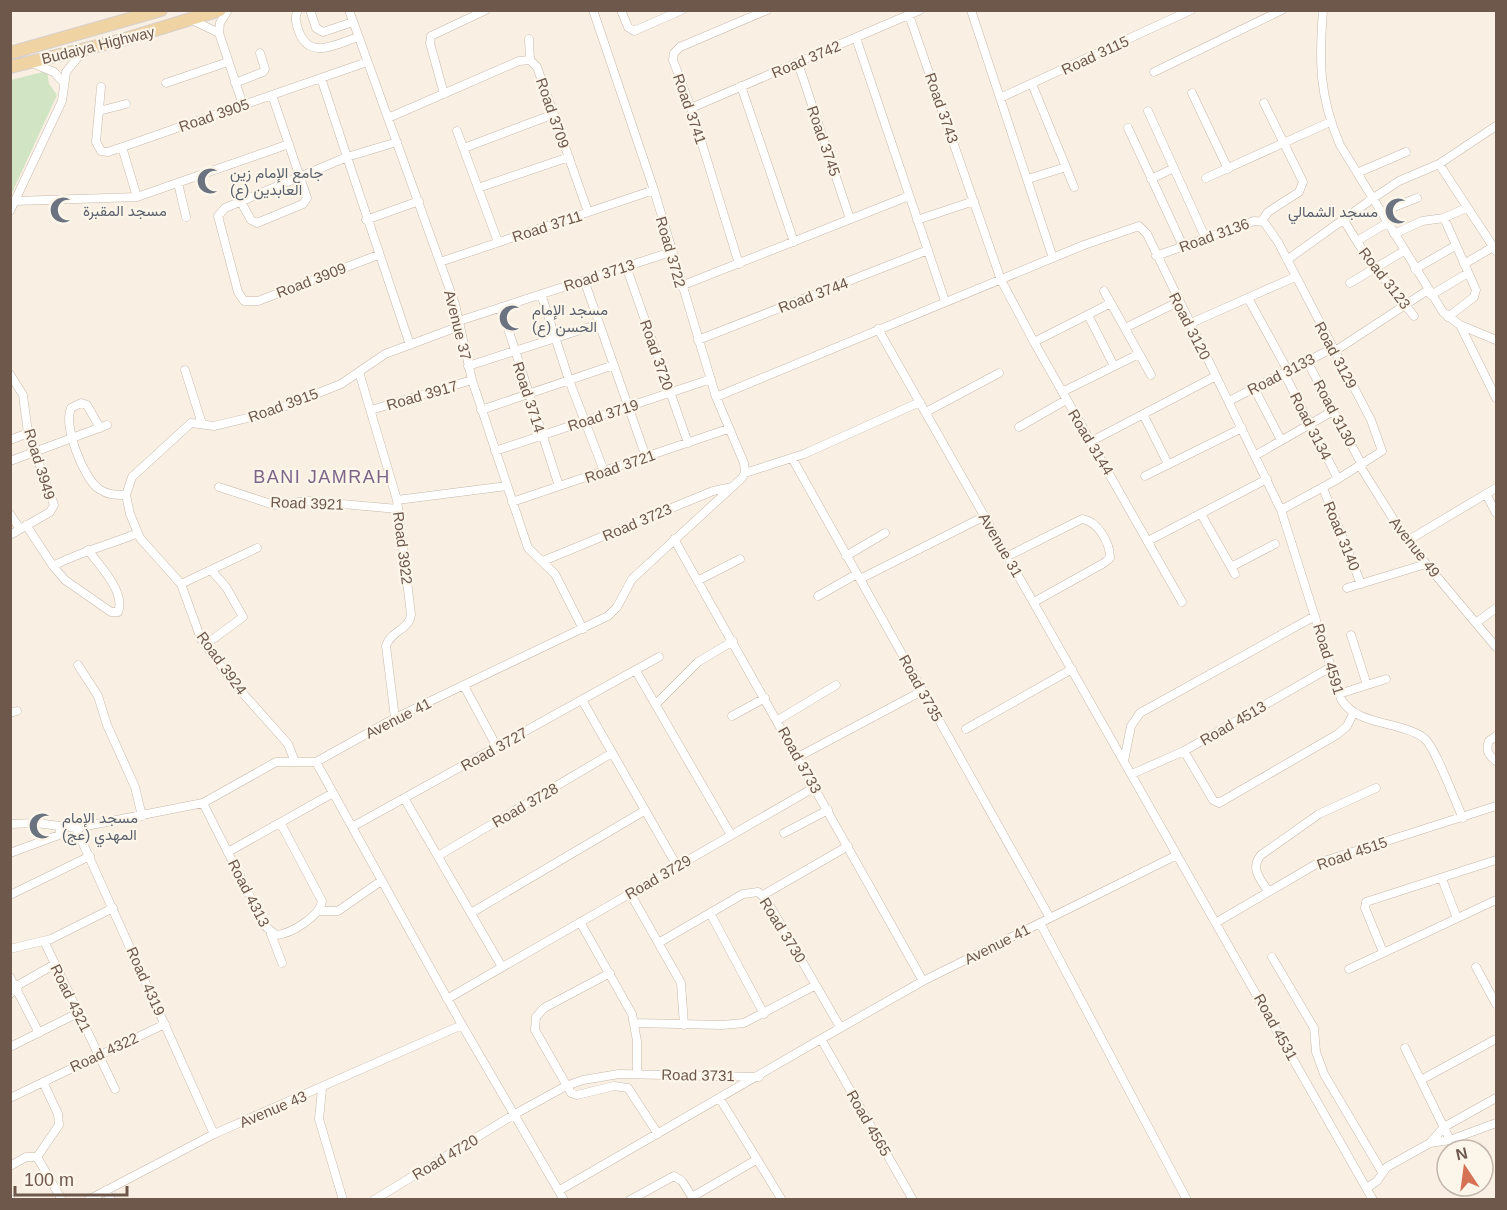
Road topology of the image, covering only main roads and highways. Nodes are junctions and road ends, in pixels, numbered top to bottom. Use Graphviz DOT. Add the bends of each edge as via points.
graph roads {
  1 [pos="161,10"];
  2 [pos="220,10"];
  3 [pos="10,53"];
  4 [pos="10,67"];
  1 -- 3 [label="main road, Budaiya Highway"];
  2 -- 4 [label="main road, Budaiya Highway"];
}
